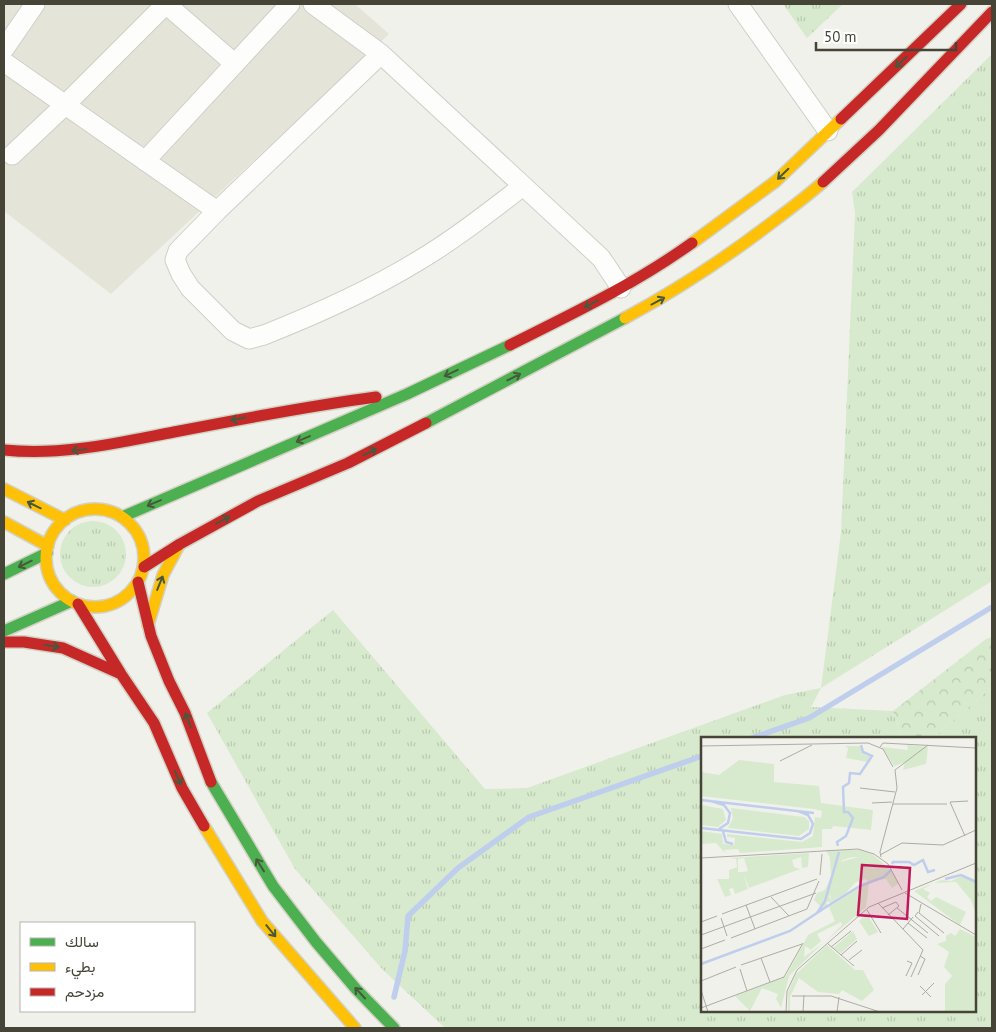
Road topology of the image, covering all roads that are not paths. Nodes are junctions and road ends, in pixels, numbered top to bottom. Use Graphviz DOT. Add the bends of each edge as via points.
graph roads {
  1 [pos="35,4"];
  2 [pos="166,4"];
  3 [pos="290,4"];
  4 [pos="313,4"];
  5 [pos="738,4"];
  6 [pos="961,4"];
  7 [pos="992,12"];
  8 [pos="4,49"];
  9 [pos="381,54"];
  10 [pos="4,62"];
  11 [pos="235,64"];
  12 [pos="65,105"];
  13 [pos="828,131"];
  14 [pos="12,155"];
  15 [pos="145,161"];
  16 [pos="523,186"];
  17 [pos="217,211"];
  18 [pos="621,288"];
  19 [pos="408,394"];
  20 [pos="4,450"];
  21 [pos="4,489"];
  22 [pos="122,517"];
  23 [pos="65,520"];
  24 [pos="4,522"];
  25 [pos="180,544"];
  26 [pos="47,550"];
  27 [pos="144,567"];
  28 [pos="4,574"];
  29 [pos="138,582"];
  30 [pos="75,602"];
  31 [pos="148,625"];
  32 [pos="4,632"];
  33 [pos="4,642"];
  34 [pos="121,674"];
  35 [pos="354,1028"];
  36 [pos="394,1028"];
  1 -- 8 [label="street"];
  2 -- 11 [label="street"];
  2 -- 12 [label="street"];
  3 -- 11 [label="street"];
  4 -- 9 [label="street"];
  5 -- 13 [label="street"];
  6 -- 13 [label="main road, one-way"];
  25 -- 7 [label="main road, one-way" via="258,501 348,463 510,379 664,297 721,260 808,196 879,130"];
  9 -- 16 [label="street"];
  9 -- 17 [label="street"];
  10 -- 12 [label="street"];
  11 -- 15 [label="street"];
  12 -- 14 [label="street"];
  12 -- 15 [label="street"];
  13 -- 18 [label="main road, one-way" via="776,181 743,207 660,266"];
  15 -- 17 [label="street"];
  16 -- 17 [label="street" via="419,261 351,298 264,336 249,339 233,331 190,288 175,260 178,250"];
  16 -- 18 [label="street" via="601,258"];
  18 -- 19 [label="main road, one-way"];
  19 -- 20 [label="main road, one-way" via="320,404 84,449 29,453"];
  19 -- 22 [label="main road, one-way"];
  23 -- 21 [label="main road, one-way"];
  22 -- 23 [label="main road" via="97,509 80,512"];
  22 -- 27 [label="main road" via="140,538"];
  23 -- 26 [label="main road" via="54,532"];
  24 -- 26 [label="main road"];
  25 -- 27 [label="main road"];
  31 -- 25 [label="main road, one-way" via="163,575"];
  26 -- 28 [label="main road, one-way"];
  26 -- 30 [label="main road" via="47,567 52,580 59,592"];
  27 -- 29 [label="main road"];
  29 -- 30 [label="main road" via="117,602 98,607"];
  29 -- 31 [label="main road"];
  30 -- 32 [label="main road"];
  30 -- 34 [label="main road"];
  36 -- 31 [label="main road, one-way" via="356,989 273,886 212,784"];
  33 -- 34 [label="main road, one-way" via="63,648"];
  34 -- 35 [label="main road, one-way" via="154,723 182,788 262,921"];
}
